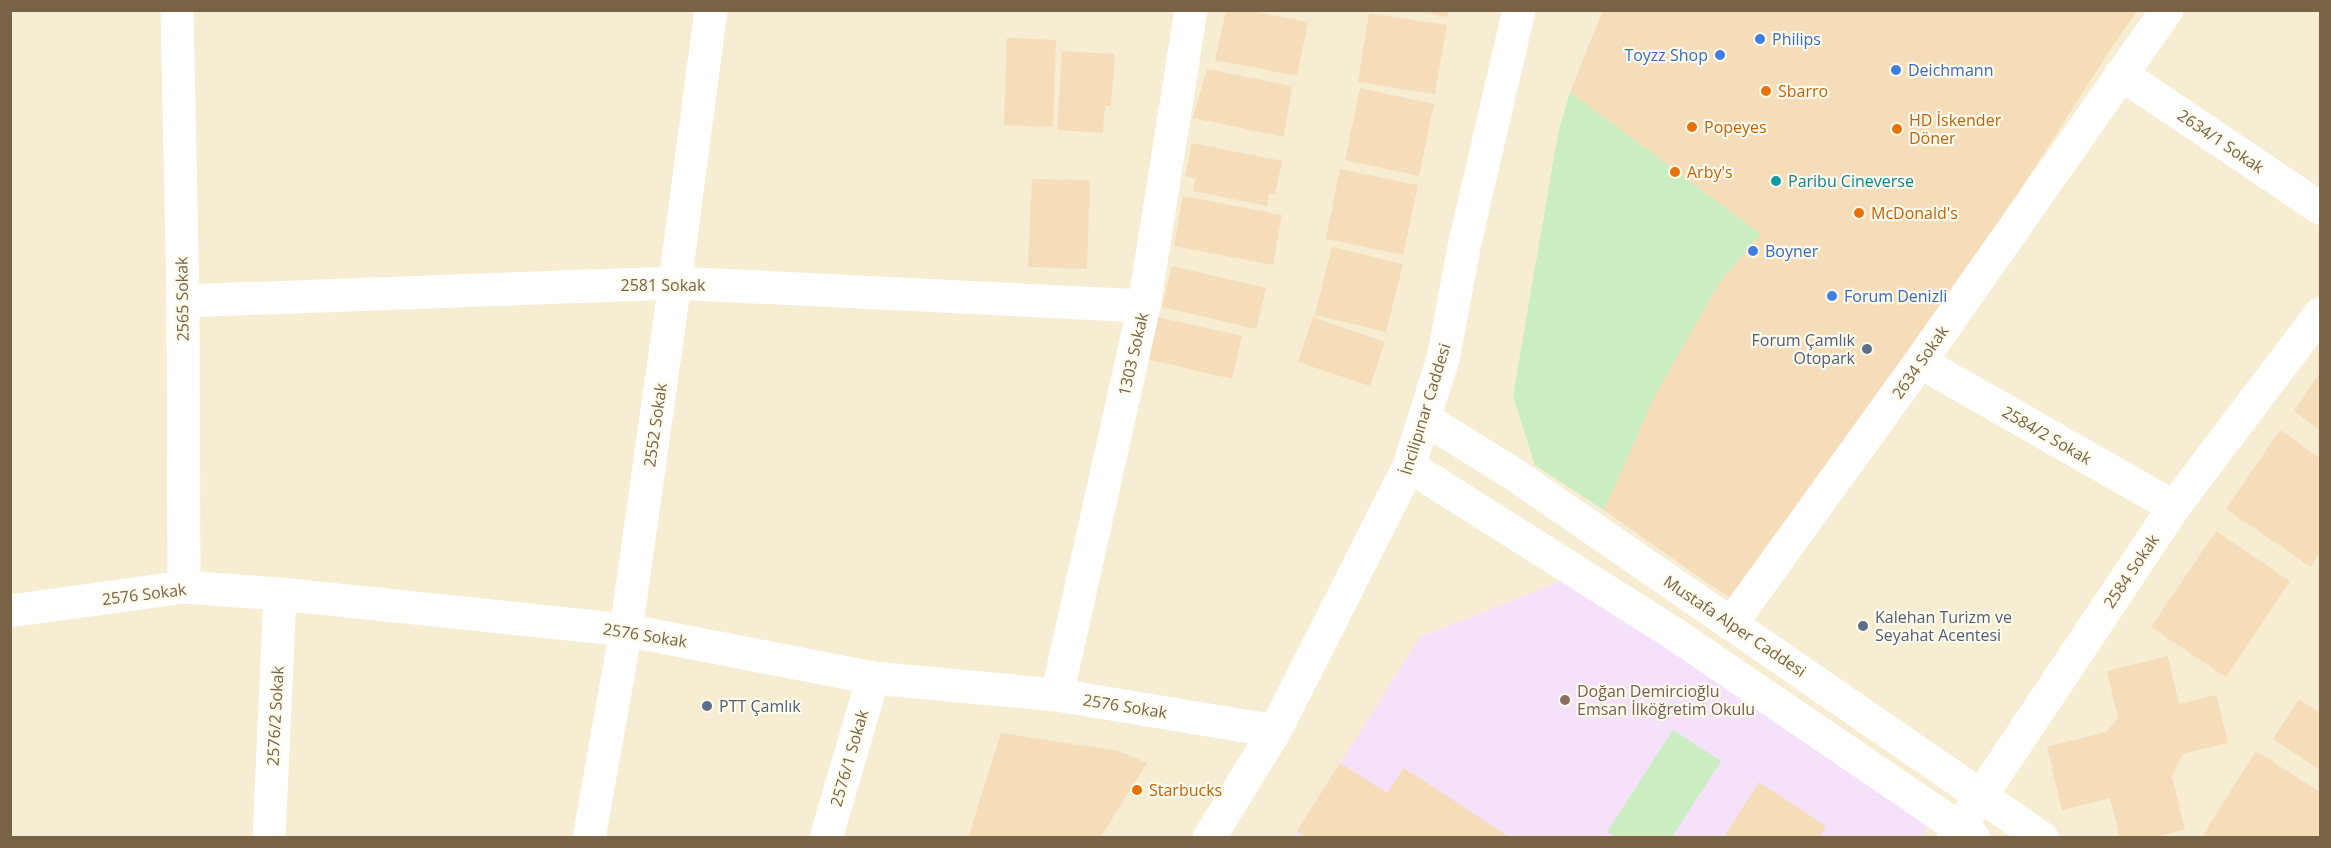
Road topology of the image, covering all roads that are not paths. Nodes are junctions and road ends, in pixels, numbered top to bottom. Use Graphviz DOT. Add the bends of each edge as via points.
graph roads {
  1 [pos="177,10"];
  2 [pos="711,10"];
  3 [pos="1191,10"];
  4 [pos="1519,10"];
  5 [pos="2167,10"];
  6 [pos="2121,74"];
  7 [pos="2320,208"];
  8 [pos="675,284"];
  9 [pos="183,301"];
  10 [pos="1144,306"];
  11 [pos="2320,314"];
  12 [pos="1920,362"];
  13 [pos="1425,419"];
  14 [pos="1410,466"];
  15 [pos="2174,507"];
  16 [pos="184,587"];
  17 [pos="280,594"];
  18 [pos="10,611"];
  19 [pos="1731,624"];
  20 [pos="626,630"];
  21 [pos="873,678"];
  22 [pos="1057,695"];
  23 [pos="1275,730"];
  24 [pos="1982,794"];
  25 [pos="1962,834"];
  26 [pos="269,837"];
  27 [pos="590,837"];
  28 [pos="826,837"];
  29 [pos="1209,837"];
  30 [pos="2042,837"];
  1 -- 9 [label="street, 2565 Sokak"];
  2 -- 8 [label="street, 2552 Sokak"];
  3 -- 10 [label="street, 1303 Sokak"];
  4 -- 13 [label="street, İncilipınar Caddesi" via="1464,247 1443,358"];
  5 -- 6 [label="street, 2634 Sokak"];
  6 -- 7 [label="street, 2634/1 Sokak"];
  6 -- 12 [label="street, 2634 Sokak"];
  8 -- 9 [label="street, 2581 Sokak"];
  8 -- 10 [label="street, 2581 Sokak"];
  8 -- 20 [label="street, 2552 Sokak"];
  9 -- 16 [label="street, 2565 Sokak"];
  10 -- 22 [label="street, 1303 Sokak"];
  11 -- 15 [label="street, 2584 Sokak"];
  12 -- 15 [label="street, 2584/2 Sokak"];
  12 -- 19 [label="street, 2634 Sokak"];
  13 -- 14 [label="street, İncilipınar Caddesi"];
  13 -- 19 [label="street, Mustafa Alper Caddesi" via="1515,475"];
  14 -- 23 [label="street, İncilipınar Caddesi"];
  14 -- 25 [label="street" via="1676,635"];
  15 -- 24 [label="street, 2584 Sokak"];
  16 -- 17 [label="street, 2576 Sokak"];
  16 -- 18 [label="street, 2576 Sokak"];
  17 -- 20 [label="street, 2576 Sokak"];
  17 -- 26 [label="street, 2576/2 Sokak"];
  19 -- 24 [label="street, Mustafa Alper Caddesi"];
  20 -- 21 [label="street, 2576 Sokak"];
  20 -- 27 [label="street, 2552 Sokak"];
  21 -- 22 [label="street, 2576 Sokak"];
  21 -- 28 [label="street, 2576/1 Sokak"];
  22 -- 23 [label="street, 2576 Sokak"];
  23 -- 29 [label="street, İncilipınar Caddesi"];
  24 -- 25 [label="street, 2584 Sokak"];
  24 -- 30 [label="street, Mustafa Alper Caddesi"];
}
